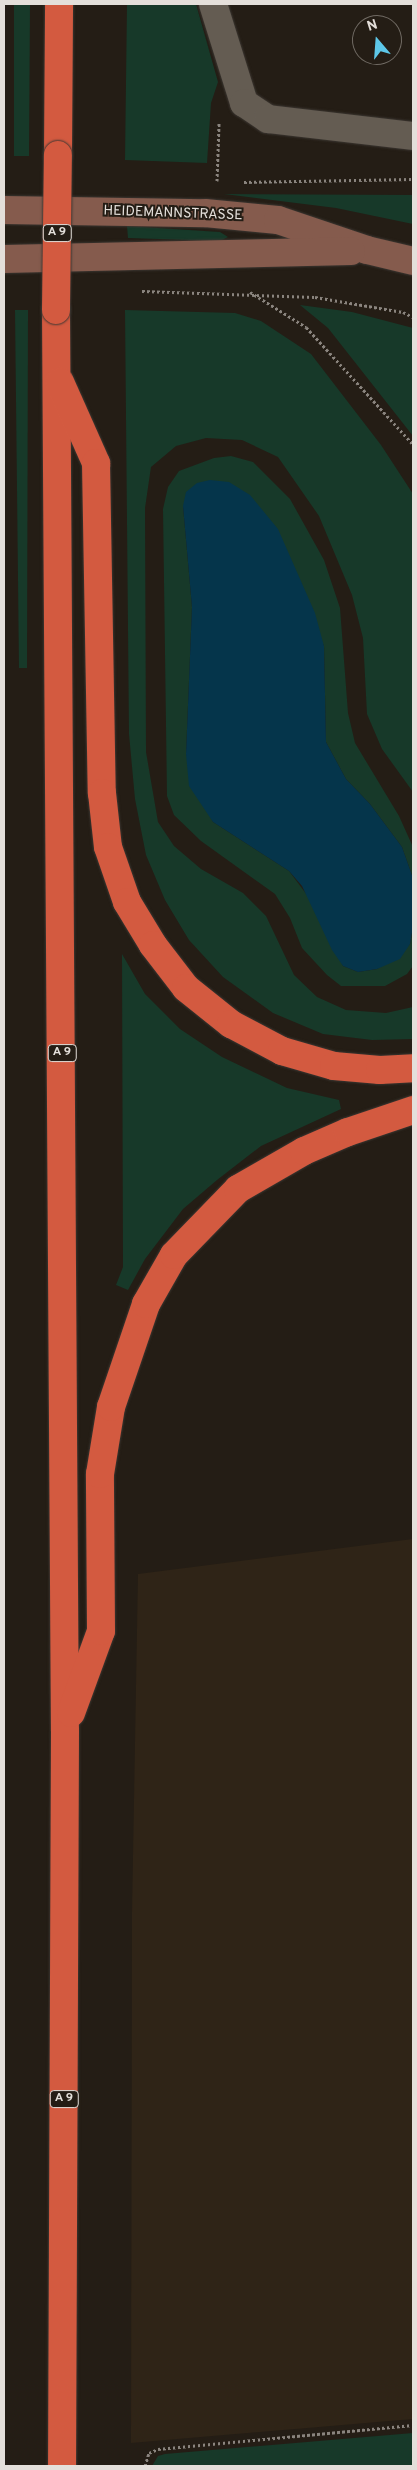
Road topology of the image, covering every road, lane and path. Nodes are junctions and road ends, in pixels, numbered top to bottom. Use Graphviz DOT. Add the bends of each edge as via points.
graph roads {
  1 [pos="59,4"];
  2 [pos="213,4"];
  3 [pos="219,121"];
  4 [pos="413,136"];
  5 [pos="217,182"];
  6 [pos="4,210"];
  7 [pos="367,250"];
  8 [pos="4,259"];
  9 [pos="413,261"];
  10 [pos="413,317"];
  11 [pos="56,374"];
  12 [pos="413,444"];
  13 [pos="413,1068"];
  14 [pos="413,1110"];
  15 [pos="65,1731"];
  16 [pos="413,2425"];
  17 [pos="62,2466"];
  18 [pos="145,2466"];
  1 -- 11 [label="highway, A 9, bridge"];
  2 -- 4 [label="street" via="244,103 268,119"];
  3 -- 5 [label="path"];
  6 -- 7 [label="main road, HEIDEMANNSTRASSE" via="205,213 278,220"];
  7 -- 8 [label="main road, HEIDEMANNSTRASSE"];
  7 -- 9 [label="main road, HEIDEMANNSTRASSE"];
  10 -- 12 [label="path" via="403,312 314,296 249,292 306,327"];
  11 -- 13 [label="highway" via="96,463 102,793 108,847 127,902 153,945 186,988 231,1024 282,1050 334,1066 380,1070"];
  11 -- 15 [label="highway, A 9"];
  14 -- 15 [label="highway" via="304,1151 238,1189 174,1255 146,1304 111,1408 100,1474 101,1631"];
  15 -- 17 [label="highway, A 9"];
  16 -- 18 [label="path" via="158,2449 149,2453"];
}
